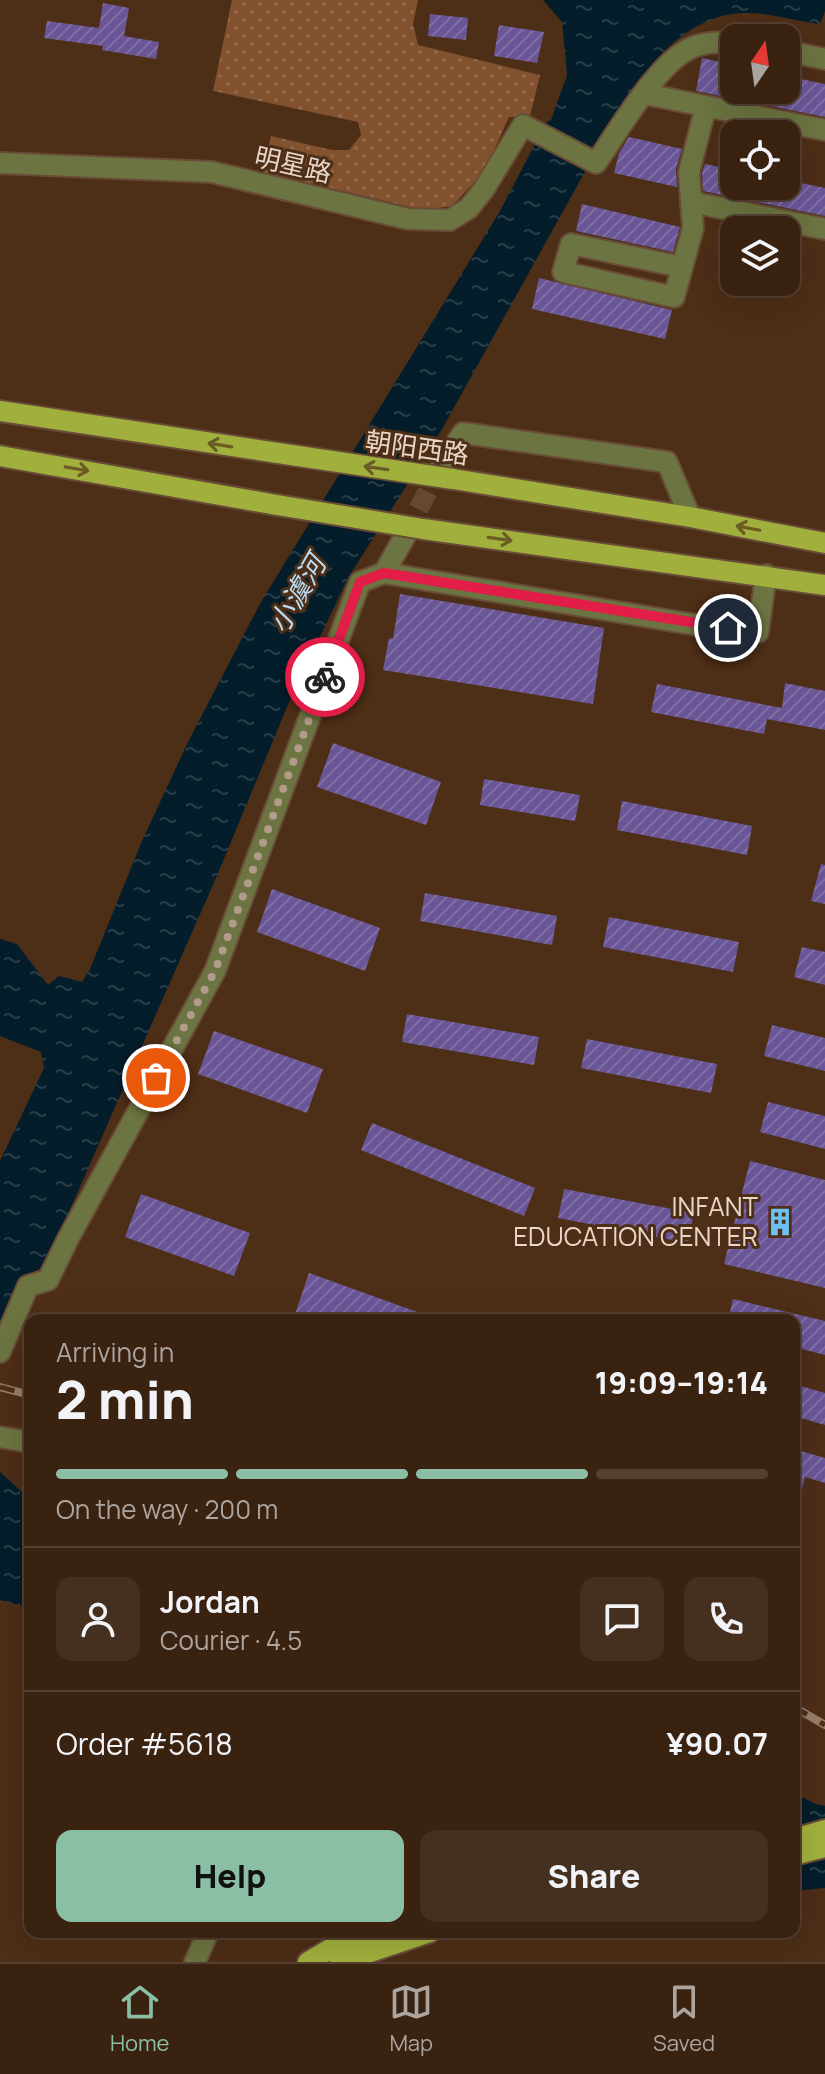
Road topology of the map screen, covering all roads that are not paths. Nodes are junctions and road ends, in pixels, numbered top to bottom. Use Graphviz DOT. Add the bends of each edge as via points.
graph roads {
  1 [pos="720,42"];
  2 [pos="800,54"];
  3 [pos="825,59"];
  4 [pos="645,94"];
  5 [pos="706,106"];
  6 [pos="825,130"];
  7 [pos="0,163"];
  8 [pos="691,202"];
  9 [pos="825,229"];
  10 [pos="682,267"];
  11 [pos="0,411"];
  12 [pos="0,456"];
  13 [pos="447,472"];
  14 [pos="690,517"];
  15 [pos="414,532"];
  16 [pos="825,543"];
  17 [pos="384,573"];
  18 [pos="766,575"];
  19 [pos="825,585"];
  20 [pos="0,1352"];
  21 [pos="0,1437"];
  22 [pos="24,1441"];
  23 [pos="825,1830"];
  24 [pos="800,1837"];
  25 [pos="825,1847"];
  26 [pos="800,1853"];
  27 [pos="205,1938"];
  28 [pos="361,1938"];
  29 [pos="412,1938"];
  30 [pos="195,1962"];
  31 [pos="308,1962"];
  32 [pos="340,1962"];
  1 -- 4 [label="street" via="691,48 666,65"];
  2 -- 3 [label="street"];
  4 -- 5 [label="street"];
  4 -- 7 [label="street, 明星路" via="596,163 523,125 484,189 450,220 408,219 212,172"];
  5 -- 6 [label="street"];
  5 -- 8 [label="street" via="689,172"];
  8 -- 9 [label="street"];
  8 -- 10 [label="street" via="693,228"];
  10 -- 10 [label="street" via="674,297 563,272 571,244"];
  13 -- 11 [label="main road, 朝阳西路, one-way, bridge" via="298,456"];
  12 -- 15 [label="main road, one-way, bridge"];
  13 -- 14 [label="main road, 朝阳西路"];
  13 -- 14 [label="street" via="463,433 667,462"];
  16 -- 14 [label="main road, 朝阳西路, one-way"];
  15 -- 17 [label="street"];
  15 -- 18 [label="main road, one-way"];
  17 -- 18 [label="street" via="758,632"];
  17 -- 20 [label="street" via="360,582 215,971 48,1280 28,1286"];
  18 -- 19 [label="main road"];
  21 -- 22 [label="street"];
  23 -- 24 [label="main road"];
  25 -- 26 [label="main road"];
  27 -- 30 [label="street"];
  28 -- 31 [label="main road"];
  29 -- 32 [label="main road"];
}
